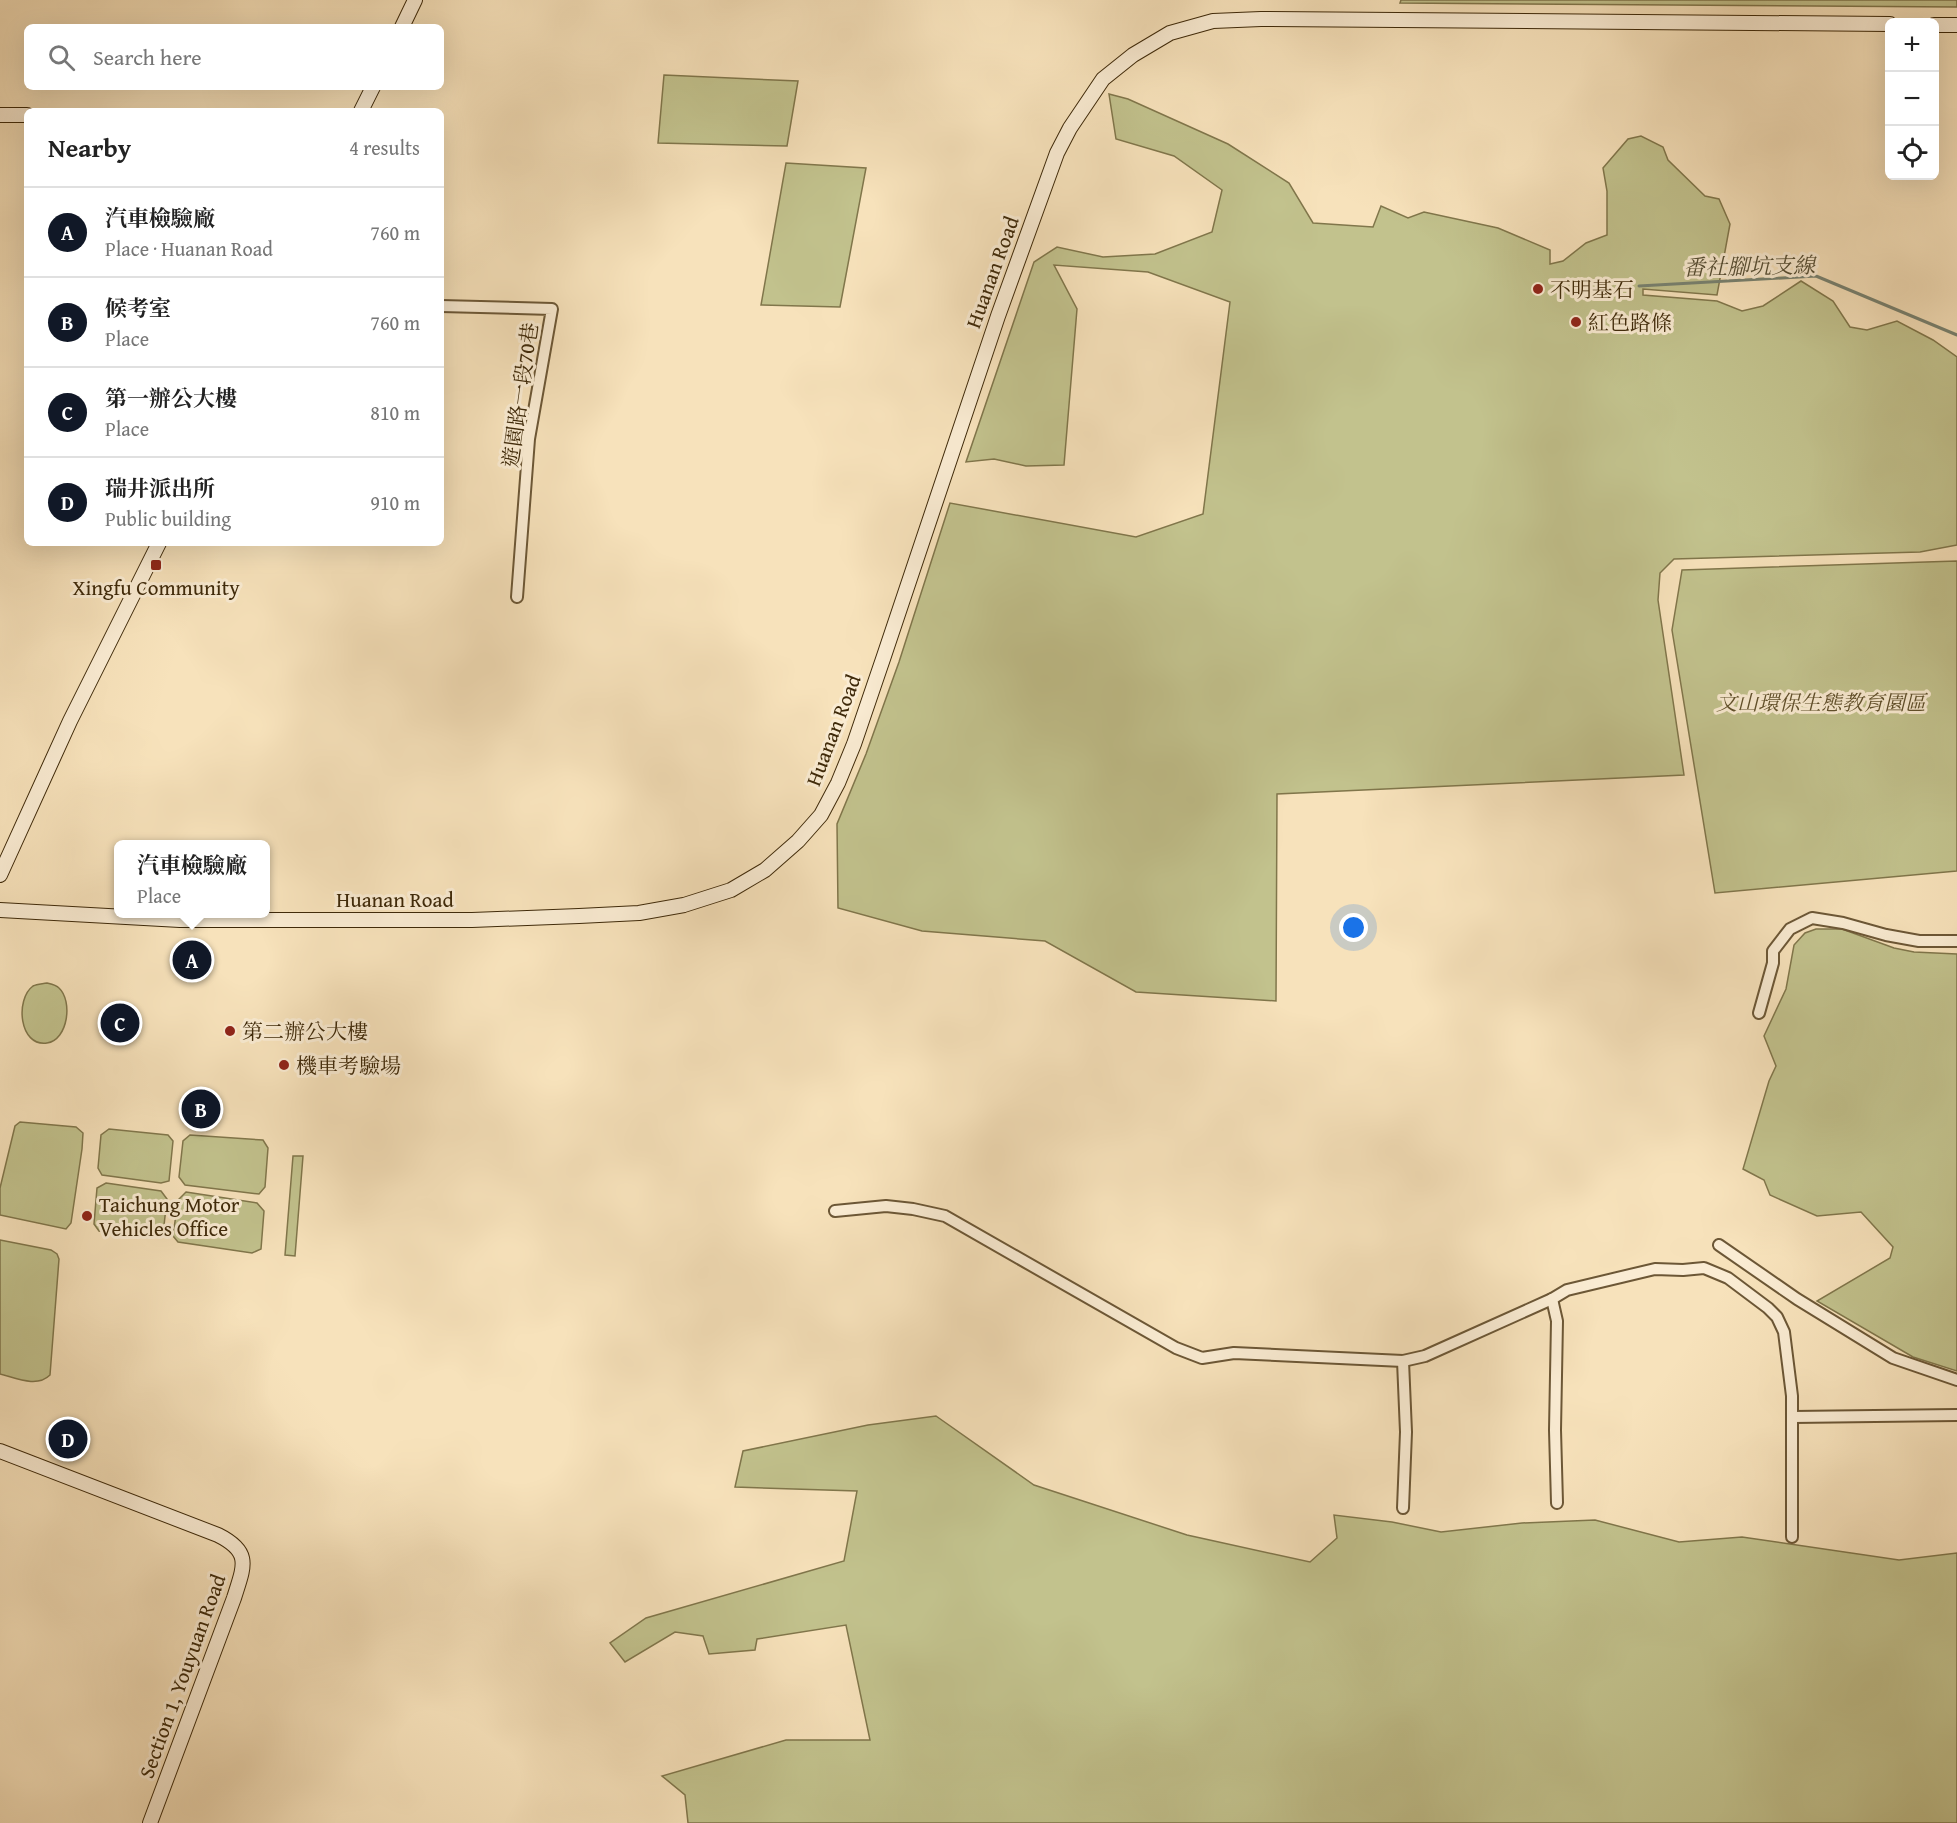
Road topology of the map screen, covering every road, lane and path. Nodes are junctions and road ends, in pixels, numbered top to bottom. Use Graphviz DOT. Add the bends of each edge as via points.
graph roads {
  1 [pos="415,0"];
  2 [pos="403,24"];
  3 [pos="1885,24"];
  4 [pos="1939,25"];
  5 [pos="1957,25"];
  6 [pos="372,90"];
  7 [pos="363,108"];
  8 [pos="0,115"];
  9 [pos="24,115"];
  10 [pos="444,306"];
  11 [pos="158,546"];
  12 [pos="517,597"];
  13 [pos="0,875"];
  14 [pos="0,910"];
  15 [pos="114,916"];
  16 [pos="144,918"];
  17 [pos="1957,940"];
  18 [pos="1760,1013"];
  19 [pos="835,1211"];
  20 [pos="1719,1245"];
  21 [pos="1552,1299"];
  22 [pos="1403,1361"];
  23 [pos="1957,1380"];
  24 [pos="1957,1415"];
  25 [pos="1793,1417"];
  26 [pos="0,1451"];
  27 [pos="1557,1503"];
  28 [pos="1403,1508"];
  29 [pos="1792,1537"];
  30 [pos="150,1823"];
  1 -- 2 [label="street"];
  3 -- 16 [label="street, Huanan Road" via="1315,18 1213,21 1170,33 1103,79 1057,153 838,783 820,815 765,870 731,890 684,905 639,913 472,920"];
  4 -- 5 [label="street"];
  6 -- 7 [label="street"];
  8 -- 9 [label="street"];
  10 -- 12 [label="street, 遊園路一段70巷" via="552,309 529,439"];
  11 -- 13 [label="street" via="70,721"];
  14 -- 15 [label="street, Huanan Road"];
  17 -- 18 [label="street" via="1919,941 1812,918 1790,929 1773,951"];
  19 -- 22 [label="street" via="886,1206 945,1216 1176,1348 1202,1358 1234,1353"];
  20 -- 23 [label="street" via="1893,1358"];
  21 -- 22 [label="street" via="1425,1356"];
  21 -- 25 [label="street" via="1567,1290 1655,1269 1704,1268 1728,1278 1777,1317 1784,1332"];
  21 -- 27 [label="street" via="1557,1321"];
  22 -- 28 [label="street"];
  24 -- 25 [label="street"];
  25 -- 29 [label="street"];
  26 -- 30 [label="street, Section 1, Youyuan Road" via="218,1535 239,1549 244,1563 234,1598"];
}
